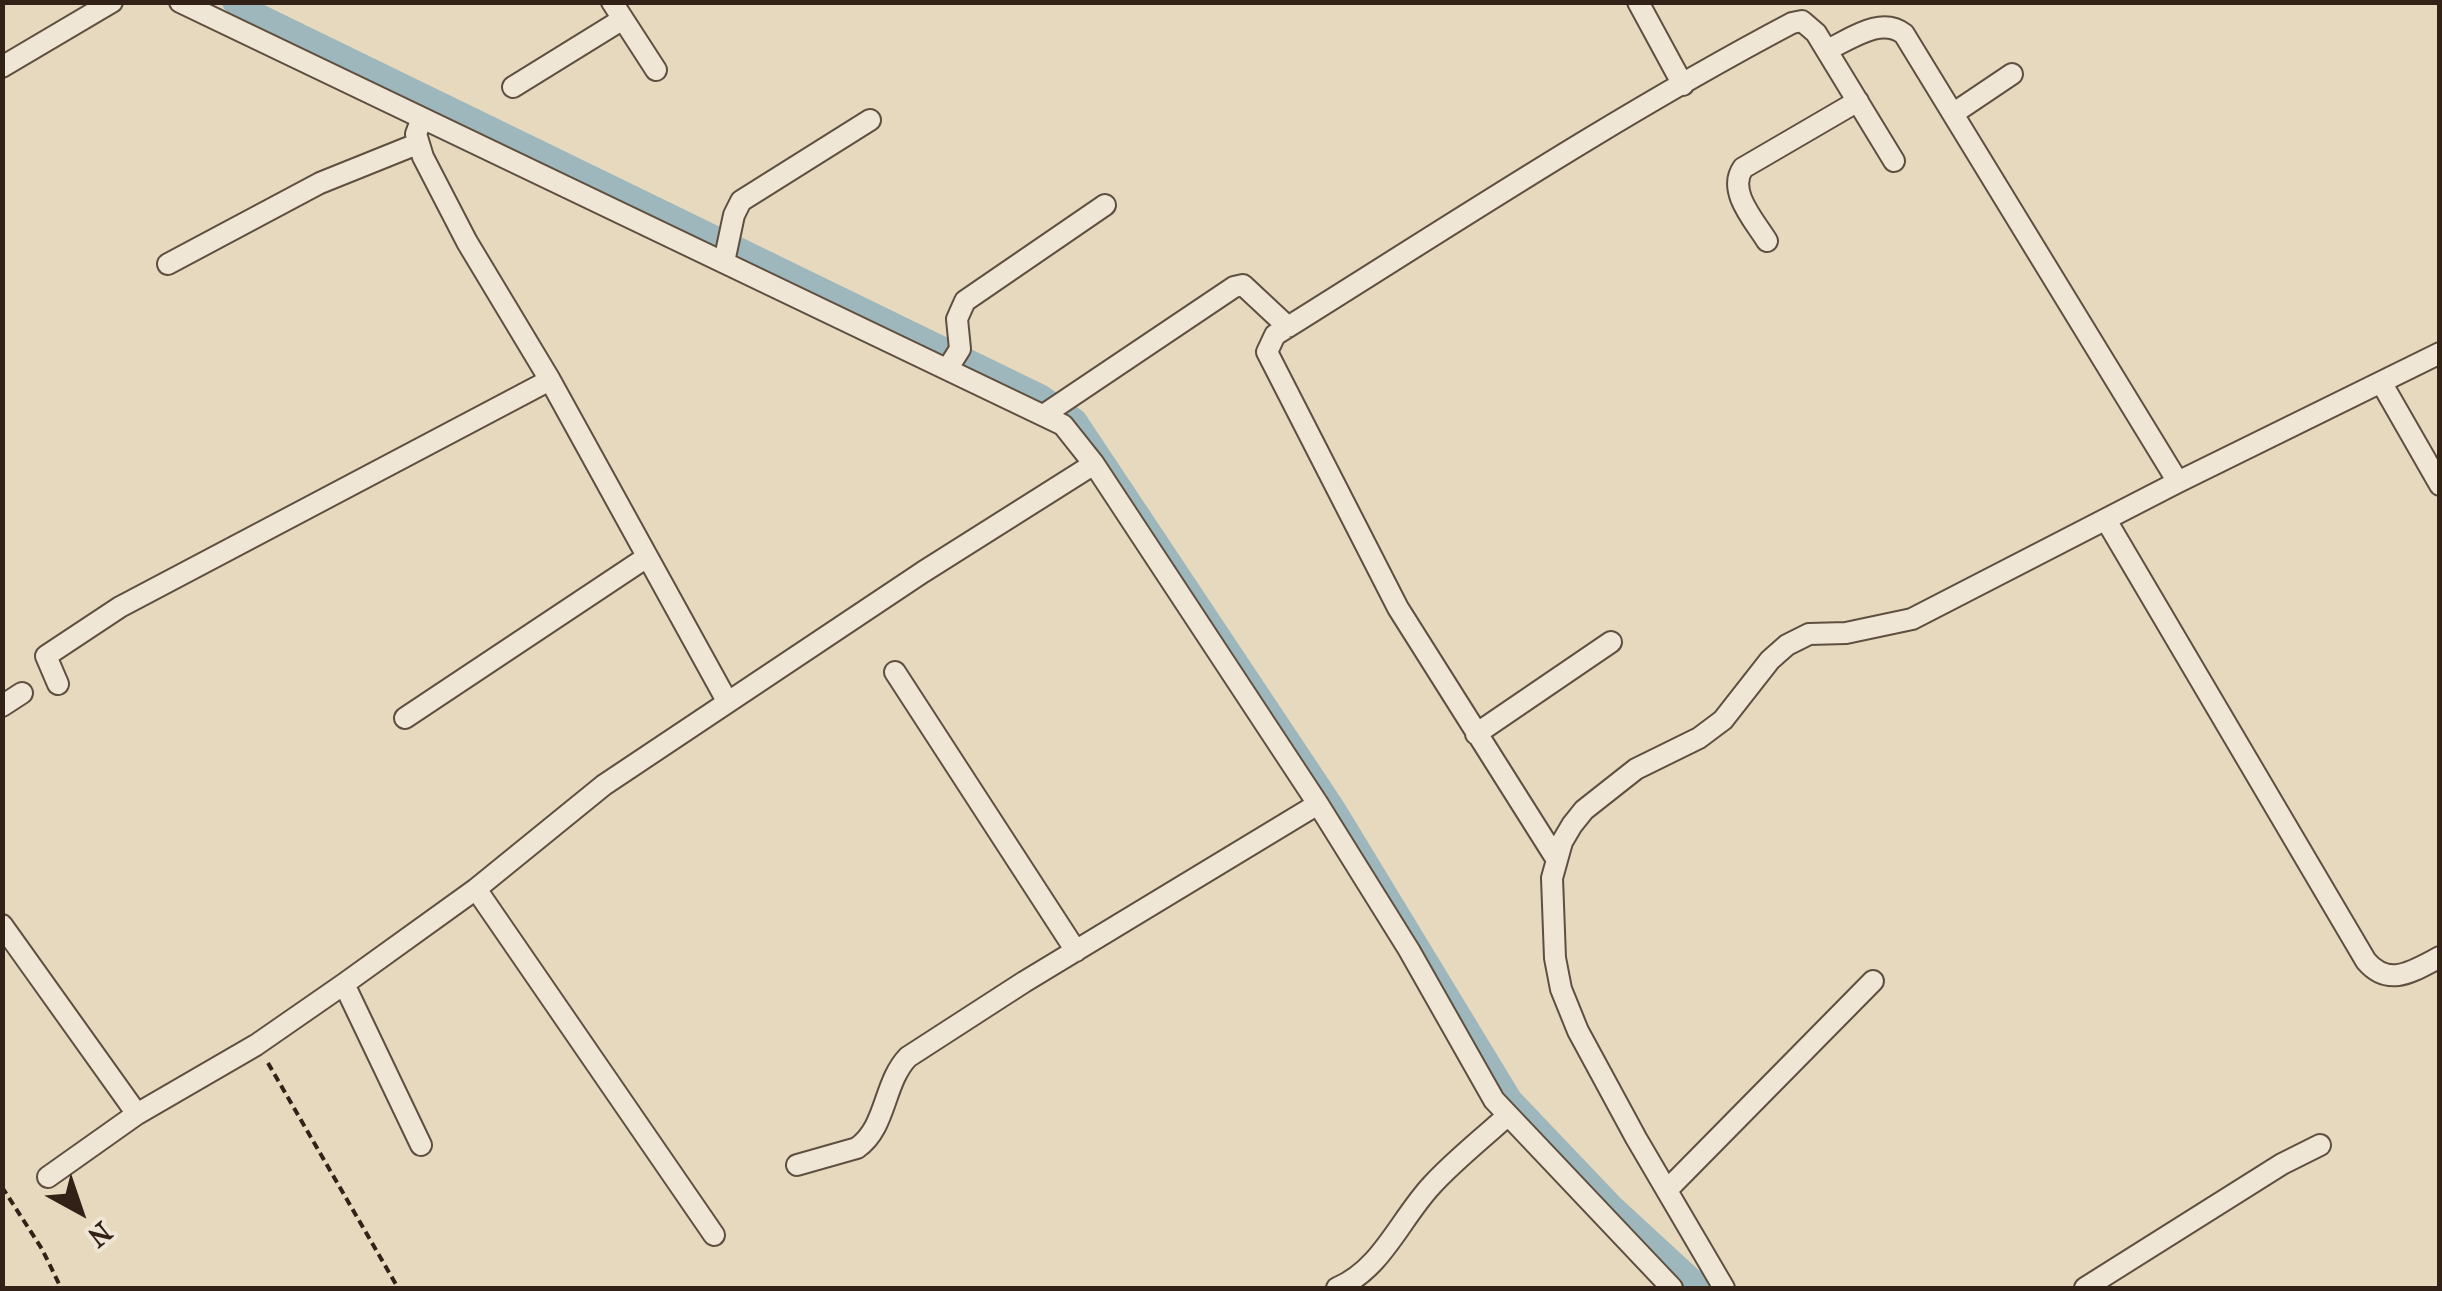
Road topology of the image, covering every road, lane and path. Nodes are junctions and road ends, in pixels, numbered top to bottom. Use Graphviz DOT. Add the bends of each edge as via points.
graph roads {
  1 [pos="112,2"];
  2 [pos="180,2"];
  3 [pos="1638,2"];
  4 [pos="618,11"];
  5 [pos="1827,50"];
  6 [pos="2,67"];
  7 [pos="656,70"];
  8 [pos="2012,74"];
  9 [pos="1683,85"];
  10 [pos="514,87"];
  11 [pos="1858,101"];
  12 [pos="1954,113"];
  13 [pos="422,118"];
  14 [pos="870,120"];
  15 [pos="417,144"];
  16 [pos="1894,161"];
  17 [pos="1105,205"];
  18 [pos="1766,241"];
  19 [pos="727,248"];
  20 [pos="168,264"];
  21 [pos="1288,327"];
  22 [pos="2440,353"];
  23 [pos="954,359"];
  24 [pos="550,380"];
  25 [pos="2381,382"];
  26 [pos="1053,408"];
  27 [pos="1094,464"];
  28 [pos="2178,482"];
  29 [pos="2440,485"];
  30 [pos="2106,520"];
  31 [pos="647,557"];
  32 [pos="1611,642"];
  33 [pos="895,672"];
  34 [pos="58,684"];
  35 [pos="22,693"];
  36 [pos="728,701"];
  37 [pos="2,706"];
  38 [pos="405,718"];
  39 [pos="1476,734"];
  40 [pos="1318,804"];
  41 [pos="1557,860"];
  42 [pos="476,889"];
  43 [pos="2,924"];
  44 [pos="1076,951"];
  45 [pos="2440,957"];
  46 [pos="1873,981"];
  47 [pos="344,984"];
  48 [pos="256,1045"];
  49 [pos="137,1114"];
  50 [pos="1508,1116"];
  51 [pos="422,1146"];
  52 [pos="2320,1146"];
  53 [pos="797,1165"];
  54 [pos="48,1177"];
  55 [pos="2,1187"];
  56 [pos="1667,1190"];
  57 [pos="714,1235"];
  58 [pos="61,1288"];
  59 [pos="398,1288"];
  60 [pos="1337,1288"];
  61 [pos="1672,1288"];
  62 [pos="1724,1288"];
  63 [pos="2085,1288"];
  1 -- 6 [label="street"];
  2 -- 13 [label="street"];
  3 -- 9 [label="street"];
  4 -- 7 [label="street"];
  4 -- 10 [label="street"];
  5 -- 9 [label="street" via="1810,24 1792,22"];
  5 -- 11 [label="street"];
  5 -- 12 [label="street" via="1894,26"];
  8 -- 12 [label="street"];
  9 -- 21 [label="street"];
  11 -- 16 [label="street"];
  11 -- 18 [label="street" via="1736,178"];
  12 -- 28 [label="street"];
  13 -- 15 [label="street"];
  13 -- 19 [label="street"];
  14 -- 19 [label="street" via="741,201"];
  15 -- 20 [label="street" via="320,183"];
  15 -- 24 [label="street"];
  17 -- 23 [label="street" via="966,301 958,310"];
  19 -- 23 [label="street"];
  21 -- 26 [label="street" via="1251,289 1234,287"];
  21 -- 39 [label="street" via="1274,335 1266,352 1398,608"];
  22 -- 25 [label="street"];
  23 -- 26 [label="street"];
  24 -- 31 [label="street"];
  24 -- 34 [label="street" via="120,607 46,656"];
  25 -- 28 [label="street"];
  25 -- 29 [label="street"];
  26 -- 27 [label="street"];
  27 -- 36 [label="street"];
  27 -- 40 [label="street"];
  28 -- 30 [label="street"];
  30 -- 41 [label="street" via="1912,619 1809,634 1787,645 1723,720 1636,770 1584,810"];
  30 -- 45 [label="street" via="2366,960 2396,977"];
  31 -- 36 [label="street"];
  31 -- 38 [label="street"];
  32 -- 39 [label="street"];
  33 -- 44 [label="street"];
  35 -- 37 [label="street"];
  36 -- 42 [label="street" via="604,785"];
  39 -- 41 [label="street"];
  40 -- 44 [label="street"];
  40 -- 50 [label="street"];
  41 -- 56 [label="street" via="1552,878 1561,989"];
  42 -- 47 [label="street"];
  42 -- 57 [label="street"];
  43 -- 49 [label="street"];
  44 -- 53 [label="street" via="908,1057 865,1142"];
  46 -- 56 [label="street"];
  47 -- 48 [label="street"];
  47 -- 51 [label="street"];
  48 -- 49 [label="street"];
  48 -- 59 [label="path"];
  49 -- 54 [label="street"];
  50 -- 60 [label="street" via="1435,1181 1362,1275"];
  50 -- 61 [label="street"];
  52 -- 63 [label="street"];
  55 -- 58 [label="path"];
  56 -- 62 [label="street"];
}
